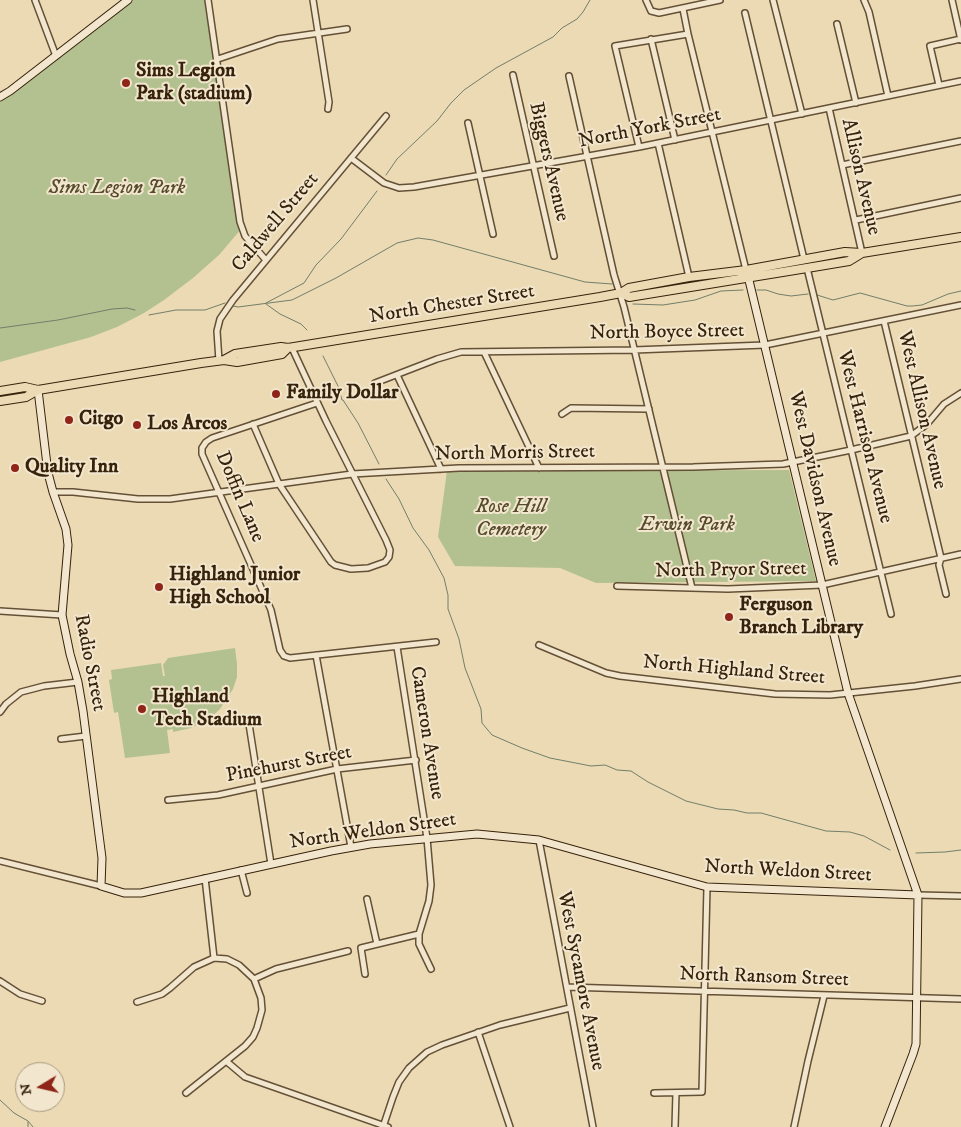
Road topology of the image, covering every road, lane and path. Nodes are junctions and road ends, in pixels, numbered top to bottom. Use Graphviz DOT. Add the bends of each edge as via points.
graph roads {
  1 [pos="34,0"];
  2 [pos="128,0"];
  3 [pos="208,0"];
  4 [pos="313,0"];
  5 [pos="646,0"];
  6 [pos="720,0"];
  7 [pos="773,0"];
  8 [pos="864,0"];
  9 [pos="952,0"];
  10 [pos="684,9"];
  11 [pos="745,13"];
  12 [pos="837,24"];
  13 [pos="347,29"];
  14 [pos="318,34"];
  15 [pos="688,34"];
  16 [pos="651,39"];
  17 [pos="961,40"];
  18 [pos="56,56"];
  19 [pos="218,59"];
  20 [pos="513,75"];
  21 [pos="569,76"];
  22 [pos="961,80"];
  23 [pos="938,85"];
  24 [pos="888,96"];
  25 [pos="0,97"];
  26 [pos="856,103"];
  27 [pos="829,108"];
  28 [pos="328,109"];
  29 [pos="802,114"];
  30 [pos="386,116"];
  31 [pos="772,120"];
  32 [pos="468,123"];
  33 [pos="713,133"];
  34 [pos="675,140"];
  35 [pos="961,141"];
  36 [pos="658,143"];
  37 [pos="639,147"];
  38 [pos="588,156"];
  39 [pos="351,158"];
  40 [pos="842,165"];
  41 [pos="534,166"];
  42 [pos="480,175"];
  43 [pos="961,198"];
  44 [pos="856,220"];
  45 [pos="493,234"];
  46 [pos="961,237"];
  47 [pos="862,253"];
  48 [pos="554,256"];
  49 [pos="804,259"];
  50 [pos="265,260"];
  51 [pos="807,268"];
  52 [pos="747,273"];
  53 [pos="689,277"];
  54 [pos="621,293"];
  55 [pos="961,305"];
  56 [pos="884,321"];
  57 [pos="822,332"];
  58 [pos="765,345"];
  59 [pos="290,348"];
  60 [pos="634,350"];
  61 [pos="484,352"];
  62 [pos="221,361"];
  63 [pos="397,375"];
  64 [pos="374,383"];
  65 [pos="38,390"];
  66 [pos="0,391"];
  67 [pos="961,393"];
  68 [pos="0,401"];
  69 [pos="317,403"];
  70 [pos="649,409"];
  71 [pos="562,414"];
  72 [pos="253,424"];
  73 [pos="912,436"];
  74 [pos="851,450"];
  75 [pos="793,462"];
  76 [pos="663,467"];
  77 [pos="539,468"];
  78 [pos="441,469"];
  79 [pos="352,474"];
  80 [pos="279,484"];
  81 [pos="53,492"];
  82 [pos="219,494"];
  83 [pos="961,554"];
  84 [pos="941,558"];
  85 [pos="881,571"];
  86 [pos="822,585"];
  87 [pos="617,586"];
  88 [pos="692,588"];
  89 [pos="946,594"];
  90 [pos="0,611"];
  91 [pos="891,614"];
  92 [pos="62,615"];
  93 [pos="436,642"];
  94 [pos="539,645"];
  95 [pos="397,647"];
  96 [pos="316,655"];
  97 [pos="961,679"];
  98 [pos="78,682"];
  99 [pos="848,693"];
  100 [pos="0,712"];
  101 [pos="249,724"];
  102 [pos="86,736"];
  103 [pos="61,739"];
  104 [pos="416,760"];
  105 [pos="337,769"];
  106 [pos="258,785"];
  107 [pos="168,800"];
  108 [pos="427,838"];
  109 [pos="539,840"];
  110 [pos="351,848"];
  111 [pos="0,861"];
  112 [pos="271,864"];
  113 [pos="241,870"];
  114 [pos="205,878"];
  115 [pos="101,886"];
  116 [pos="707,887"];
  117 [pos="247,893"];
  118 [pos="918,894"];
  119 [pos="961,896"];
  120 [pos="367,899"];
  121 [pos="419,934"];
  122 [pos="377,944"];
  123 [pos="348,951"];
  124 [pos="214,958"];
  125 [pos="431,969"];
  126 [pos="365,974"];
  127 [pos="254,979"];
  128 [pos="0,981"];
  129 [pos="567,987"];
  130 [pos="704,991"];
  131 [pos="824,996"];
  132 [pos="917,998"];
  133 [pos="961,999"];
  134 [pos="42,1001"];
  135 [pos="137,1002"];
  136 [pos="570,1008"];
  137 [pos="478,1032"];
  138 [pos="226,1061"];
  139 [pos="676,1092"];
  140 [pos="186,1093"];
  141 [pos="654,1093"];
  142 [pos="385,1127"];
  143 [pos="510,1127"];
  144 [pos="593,1127"];
  145 [pos="675,1127"];
  146 [pos="794,1127"];
  147 [pos="885,1127"];
  1 -- 18 [label="street"];
  2 -- 18 [label="street"];
  3 -- 19 [label="street"];
  4 -- 14 [label="street"];
  5 -- 10 [label="street" via="655,13"];
  6 -- 10 [label="street"];
  7 -- 29 [label="street"];
  8 -- 24 [label="street"];
  9 -- 17 [label="street"];
  10 -- 15 [label="street, West Davidson Avenue"];
  11 -- 31 [label="street"];
  12 -- 26 [label="street"];
  13 -- 14 [label="street"];
  14 -- 19 [label="street" via="278,39"];
  14 -- 28 [label="street"];
  15 -- 16 [label="street"];
  15 -- 33 [label="street, West Davidson Avenue"];
  16 -- 34 [label="street"];
  16 -- 37 [label="street" via="615,46"];
  17 -- 23 [label="street" via="930,46"];
  18 -- 25 [label="street"];
  19 -- 50 [label="street" via="240,222 245,236"];
  20 -- 41 [label="street, Biggers Avenue"];
  21 -- 38 [label="street"];
  22 -- 23 [label="street, North York Street"];
  23 -- 24 [label="street, North York Street"];
  24 -- 26 [label="street, North York Street"];
  26 -- 27 [label="street, North York Street"];
  27 -- 29 [label="street, North York Street"];
  27 -- 40 [label="street, Allison Avenue"];
  29 -- 31 [label="street, North York Street"];
  30 -- 39 [label="street, Caldwell Street"];
  31 -- 33 [label="street, North York Street"];
  31 -- 49 [label="street"];
  32 -- 42 [label="street"];
  33 -- 34 [label="street, North York Street"];
  33 -- 52 [label="street, West Davidson Avenue"];
  34 -- 36 [label="street, North York Street"];
  35 -- 40 [label="street"];
  36 -- 37 [label="street, North York Street"];
  36 -- 53 [label="street"];
  37 -- 38 [label="street, North York Street"];
  38 -- 41 [label="street, North York Street"];
  38 -- 54 [label="street" via="614,275"];
  39 -- 42 [label="street, North York Street" via="376,178 399,188"];
  39 -- 50 [label="street, Caldwell Street"];
  40 -- 44 [label="street, Allison Avenue"];
  41 -- 42 [label="street, North York Street"];
  41 -- 48 [label="street, Biggers Avenue"];
  42 -- 45 [label="street"];
  43 -- 44 [label="street"];
  44 -- 47 [label="street, Allison Avenue"];
  46 -- 47 [label="main road, North Chester Street"];
  47 -- 49 [label="main road, North Chester Street" via="845,252"];
  47 -- 51 [label="main road, North Chester Street" via="849,261"];
  49 -- 52 [label="main road, North Chester Street"];
  50 -- 62 [label="street, Caldwell Street" via="220,319 217,336"];
  51 -- 52 [label="main road, North Chester Street"];
  51 -- 57 [label="street, West Harrison Avenue"];
  52 -- 53 [label="main road, North Chester Street"];
  52 -- 54 [label="main road, North Chester Street" via="629,297"];
  52 -- 58 [label="street, West Davidson Avenue"];
  53 -- 54 [label="main road, North Chester Street" via="629,288"];
  54 -- 59 [label="main road, North Chester Street"];
  54 -- 60 [label="street"];
  55 -- 56 [label="street, North Boyce Street"];
  56 -- 57 [label="street, North Boyce Street"];
  56 -- 73 [label="street, West Allison Avenue"];
  57 -- 58 [label="street, North Boyce Street"];
  57 -- 74 [label="street, West Harrison Avenue"];
  58 -- 60 [label="street, North Boyce Street"];
  58 -- 75 [label="street, West Davidson Avenue"];
  59 -- 62 [label="main road, North Chester Street" via="235,354"];
  59 -- 69 [label="street"];
  60 -- 61 [label="street, North Boyce Street"];
  60 -- 70 [label="street"];
  61 -- 63 [label="street, North Boyce Street" via="453,354"];
  61 -- 77 [label="street"];
  62 -- 65 [label="main road, North Chester Street"];
  63 -- 64 [label="street, North Boyce Street"];
  63 -- 78 [label="street"];
  65 -- 66 [label="main road, North Chester Street" via="25,387"];
  65 -- 68 [label="main road, North Chester Street" via="26,397"];
  65 -- 81 [label="street, Radio Street"];
  67 -- 73 [label="street, North Morris Street" via="944,404"];
  69 -- 72 [label="street"];
  69 -- 79 [label="street"];
  70 -- 71 [label="street" via="571,408"];
  70 -- 76 [label="street"];
  72 -- 80 [label="street"];
  72 -- 82 [label="street, Doffin Lane" via="212,438 202,448"];
  73 -- 74 [label="street, North Morris Street"];
  73 -- 84 [label="street, West Allison Avenue"];
  74 -- 75 [label="street, North Morris Street"];
  74 -- 85 [label="street, West Harrison Avenue"];
  75 -- 76 [label="street, North Morris Street"];
  75 -- 86 [label="street, West Davidson Avenue"];
  76 -- 77 [label="street, North Morris Street"];
  76 -- 88 [label="street"];
  77 -- 78 [label="street, North Morris Street"];
  78 -- 79 [label="street, North Morris Street"];
  79 -- 80 [label="street, North Morris Street"];
  79 -- 80 [label="street" via="390,550 385,562 368,568 335,566 324,555"];
  80 -- 82 [label="street, North Morris Street"];
  81 -- 82 [label="street, North Morris Street" via="157,500"];
  81 -- 92 [label="street, Radio Street" via="68,545"];
  82 -- 96 [label="street, Doffin Lane" via="275,620 280,650 290,658"];
  83 -- 84 [label="street, North Pryor Street"];
  84 -- 85 [label="street, North Pryor Street"];
  84 -- 89 [label="street, West Allison Avenue" via="939,565"];
  85 -- 86 [label="street, North Pryor Street"];
  85 -- 91 [label="street, West Harrison Avenue"];
  86 -- 88 [label="street, North Pryor Street"];
  86 -- 99 [label="street, West Davidson Avenue"];
  87 -- 88 [label="street, North Pryor Street"];
  90 -- 92 [label="street"];
  92 -- 98 [label="street, Radio Street"];
  93 -- 95 [label="street"];
  94 -- 99 [label="street, North Highland Street" via="620,676 782,694"];
  95 -- 96 [label="street"];
  95 -- 104 [label="street, Cameron Avenue"];
  96 -- 105 [label="street"];
  97 -- 99 [label="street, North Highland Street"];
  98 -- 100 [label="street" via="21,692"];
  98 -- 102 [label="street, Radio Street"];
  99 -- 118 [label="street, West Davidson Avenue"];
  101 -- 106 [label="street"];
  102 -- 103 [label="street"];
  102 -- 115 [label="street, Radio Street" via="102,858"];
  104 -- 105 [label="street, Pinehurst Street"];
  104 -- 108 [label="street, Cameron Avenue"];
  105 -- 106 [label="street, Pinehurst Street"];
  105 -- 110 [label="street"];
  106 -- 107 [label="street, Pinehurst Street" via="218,795"];
  106 -- 112 [label="street"];
  108 -- 109 [label="street, North Weldon Street" via="477,834"];
  108 -- 110 [label="street, North Weldon Street"];
  108 -- 121 [label="street, Cameron Avenue" via="431,885"];
  109 -- 116 [label="street, North Weldon Street"];
  109 -- 129 [label="street, West Sycamore Avenue"];
  110 -- 112 [label="street, North Weldon Street"];
  111 -- 115 [label="street, North Weldon Street"];
  112 -- 113 [label="street, North Weldon Street"];
  113 -- 114 [label="street, North Weldon Street"];
  113 -- 117 [label="street"];
  114 -- 115 [label="street, North Weldon Street" via="141,893 124,893"];
  114 -- 124 [label="street"];
  116 -- 118 [label="street, North Weldon Street"];
  116 -- 130 [label="street"];
  118 -- 119 [label="street, North Weldon Street"];
  118 -- 132 [label="street, West Davidson Avenue"];
  120 -- 122 [label="street"];
  121 -- 122 [label="street"];
  121 -- 125 [label="street"];
  122 -- 126 [label="street" via="361,948"];
  123 -- 127 [label="street" via="276,969"];
  124 -- 127 [label="street" via="227,959 239,965"];
  124 -- 135 [label="street" via="194,966 162,994"];
  127 -- 138 [label="street" via="262,1010 257,1028 245,1046"];
  128 -- 134 [label="street" via="20,994"];
  129 -- 130 [label="street, North Ransom Street"];
  129 -- 136 [label="street, West Sycamore Avenue"];
  130 -- 131 [label="street, North Ransom Street"];
  130 -- 139 [label="street" via="702,1092"];
  131 -- 132 [label="street, North Ransom Street"];
  131 -- 146 [label="street"];
  132 -- 133 [label="street, North Ransom Street"];
  132 -- 147 [label="street, West Davidson Avenue" via="914,1054"];
  136 -- 137 [label="street"];
  136 -- 144 [label="street, West Sycamore Avenue"];
  137 -- 142 [label="street" via="434,1048 414,1062 396,1089"];
  137 -- 143 [label="street"];
  138 -- 140 [label="street"];
  138 -- 142 [label="street" via="245,1077"];
  139 -- 141 [label="street"];
  139 -- 145 [label="street"];
}
